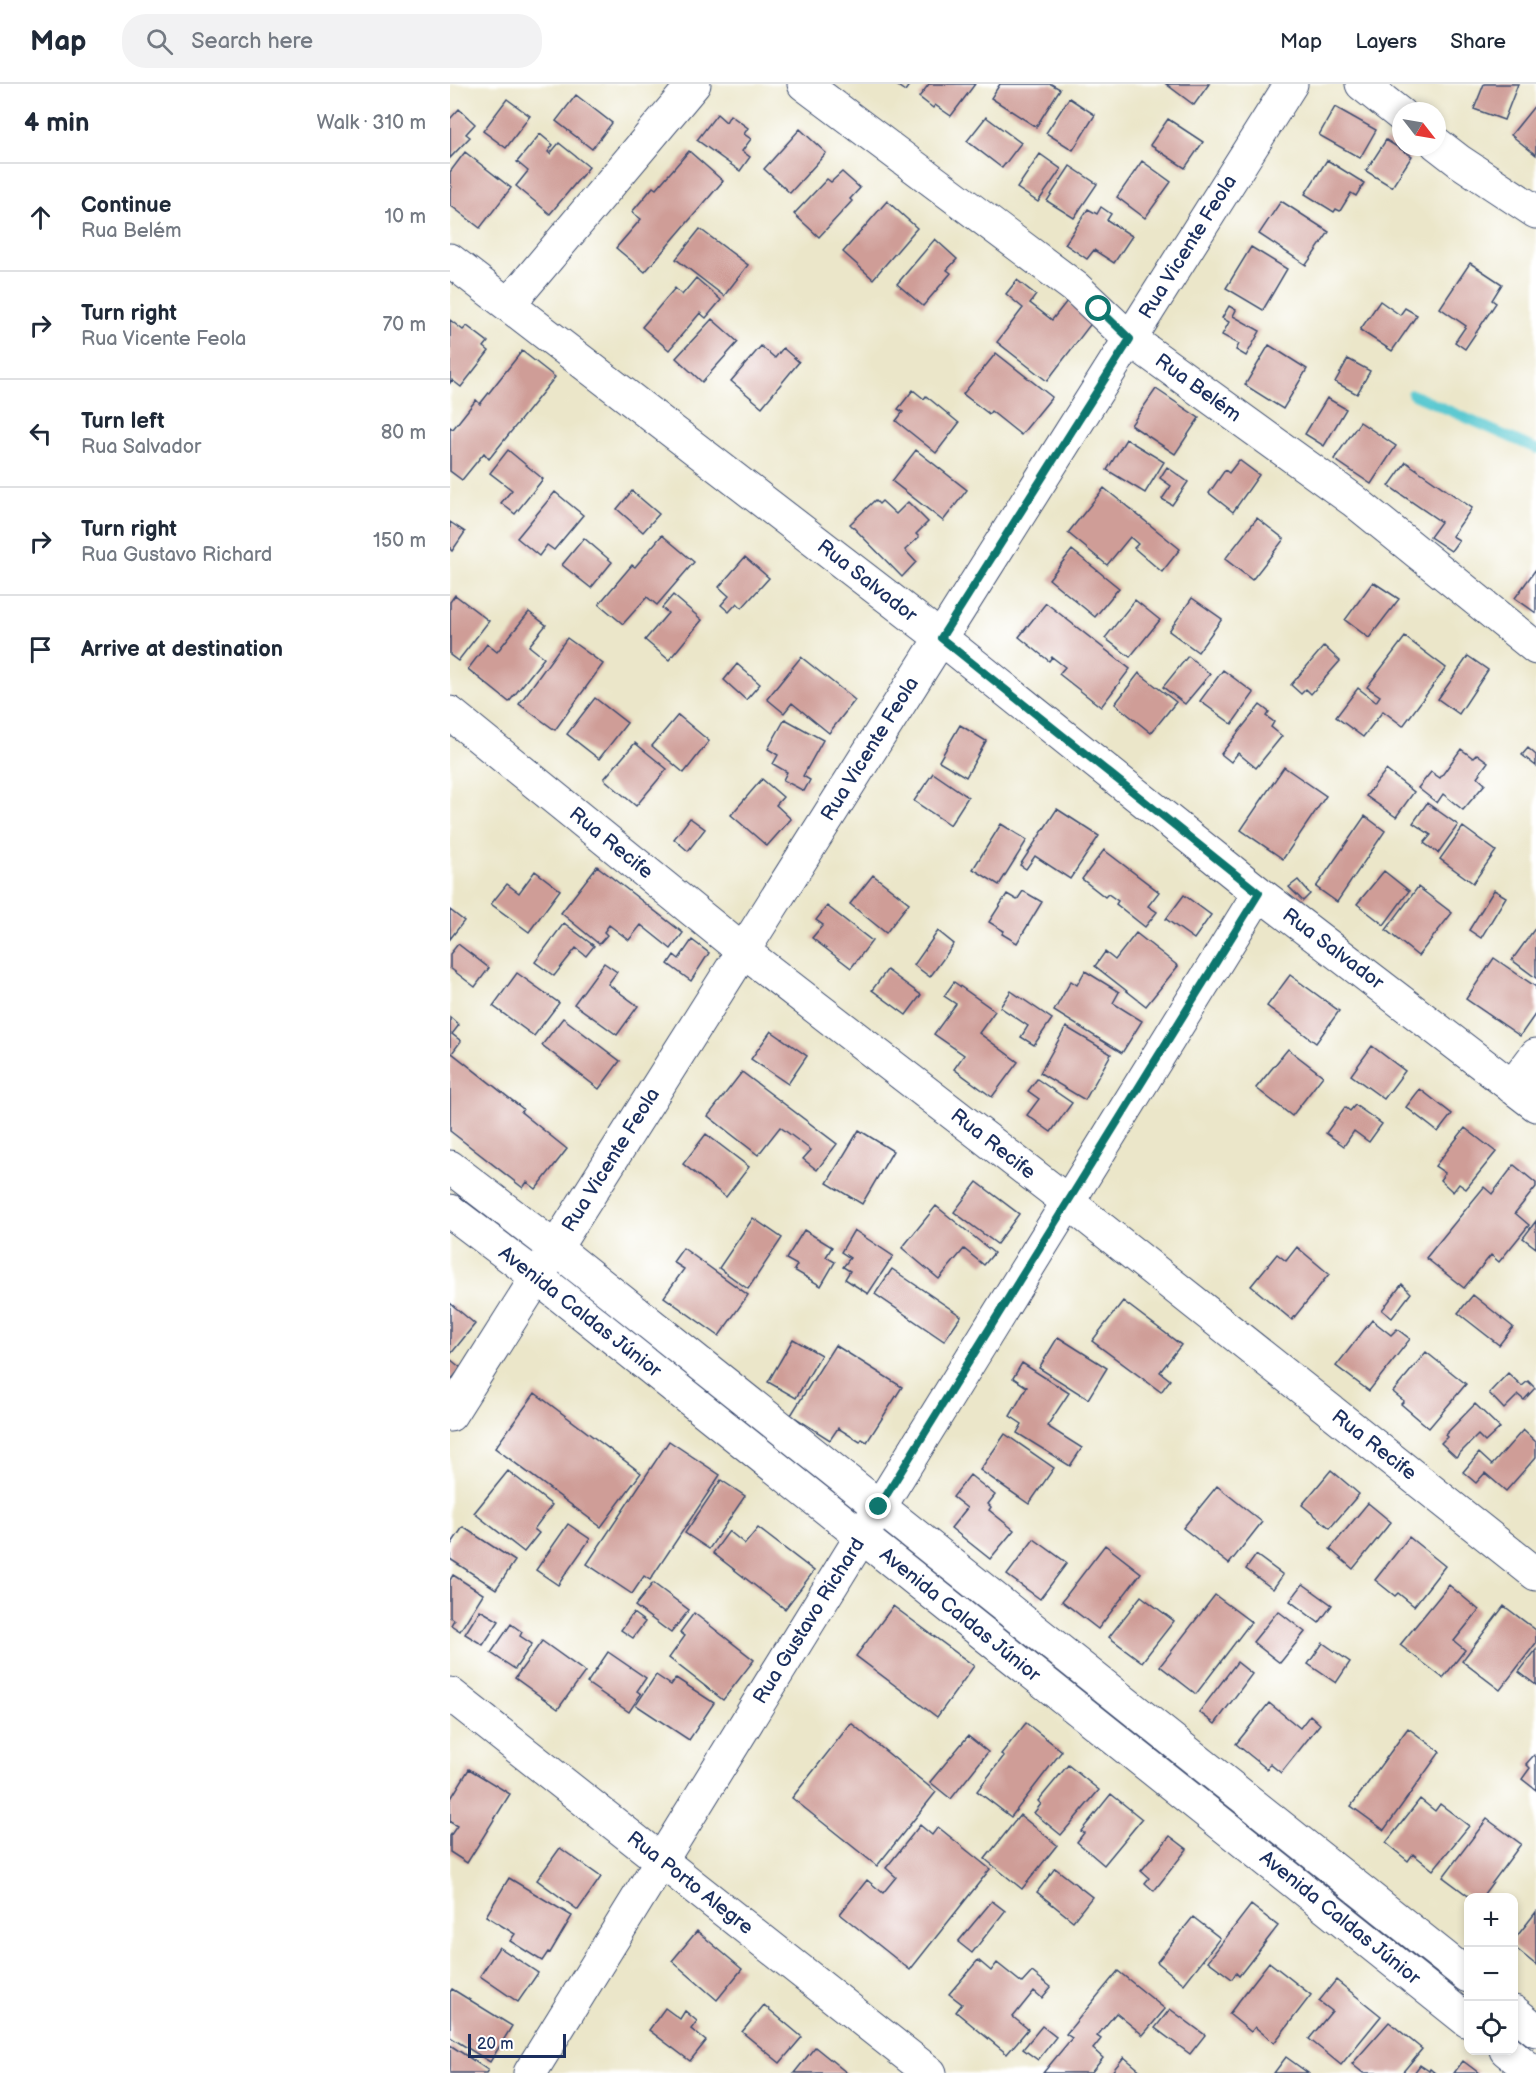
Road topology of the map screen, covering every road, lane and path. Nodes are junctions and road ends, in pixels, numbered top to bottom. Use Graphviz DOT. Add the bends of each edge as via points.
graph roads {
  1 [pos="694,84"];
  2 [pos="804,84"];
  3 [pos="1291,84"];
  4 [pos="1362,84"];
  5 [pos="1392,108"];
  6 [pos="1446,151"];
  7 [pos="1536,212"];
  8 [pos="450,260"];
  9 [pos="509,304"];
  10 [pos="1130,339"];
  11 [pos="941,638"];
  12 [pos="1536,648"];
  13 [pos="450,712"];
  14 [pos="1259,893"];
  15 [pos="743,951"];
  16 [pos="1536,1055"];
  17 [pos="1524,1096"];
  18 [pos="450,1167"];
  19 [pos="1068,1202"];
  20 [pos="450,1211"];
  21 [pos="555,1248"];
  22 [pos="537,1277"];
  23 [pos="450,1415"];
  24 [pos="879,1507"];
  25 [pos="861,1537"];
  26 [pos="1536,1574"];
  27 [pos="450,1694"];
  28 [pos="662,1860"];
  29 [pos="1464,1973"];
  30 [pos="1518,2015"];
  31 [pos="1464,2018"];
  32 [pos="1536,2030"];
  33 [pos="1512,2055"];
  34 [pos="530,2073"];
  35 [pos="930,2073"];
  36 [pos="1534,2073"];
  1 -- 9 [label="street"];
  2 -- 10 [label="street, Rua Belém" via="1076,288"];
  3 -- 10 [label="street, Rua Vicente Feola"];
  4 -- 5 [label="street"];
  6 -- 7 [label="street"];
  8 -- 9 [label="street, Rua Salvador"];
  9 -- 11 [label="street, Rua Salvador"];
  10 -- 11 [label="street, Rua Vicente Feola"];
  10 -- 12 [label="street, Rua Belém" via="1353,500"];
  11 -- 14 [label="street, Rua Salvador"];
  11 -- 15 [label="street, Rua Vicente Feola"];
  13 -- 15 [label="street, Rua Recife"];
  14 -- 17 [label="street, Rua Salvador"];
  14 -- 19 [label="street, Rua Gustavo Richard"];
  15 -- 19 [label="street, Rua Recife"];
  15 -- 21 [label="street, Rua Vicente Feola"];
  16 -- 17 [label="street"];
  18 -- 21 [label="street, Avenida Caldas Júnior"];
  19 -- 24 [label="street, Rua Gustavo Richard"];
  19 -- 26 [label="street, Rua Recife"];
  20 -- 22 [label="street, Avenida Caldas Júnior"];
  21 -- 22 [label="street, Rua Vicente Feola"];
  21 -- 24 [label="street, Avenida Caldas Júnior"];
  22 -- 23 [label="street, Rua Vicente Feola"];
  22 -- 25 [label="street, Avenida Caldas Júnior"];
  24 -- 25 [label="street, Rua Gustavo Richard"];
  24 -- 29 [label="street, Avenida Caldas Júnior"];
  25 -- 28 [label="street, Rua Gustavo Richard"];
  25 -- 31 [label="street, Avenida Caldas Júnior"];
  27 -- 28 [label="street, Rua Porto Alegre"];
  28 -- 34 [label="street, Rua Gustavo Richard"];
  28 -- 35 [label="street, Rua Porto Alegre"];
  30 -- 32 [label="street"];
  33 -- 36 [label="street"];
}
